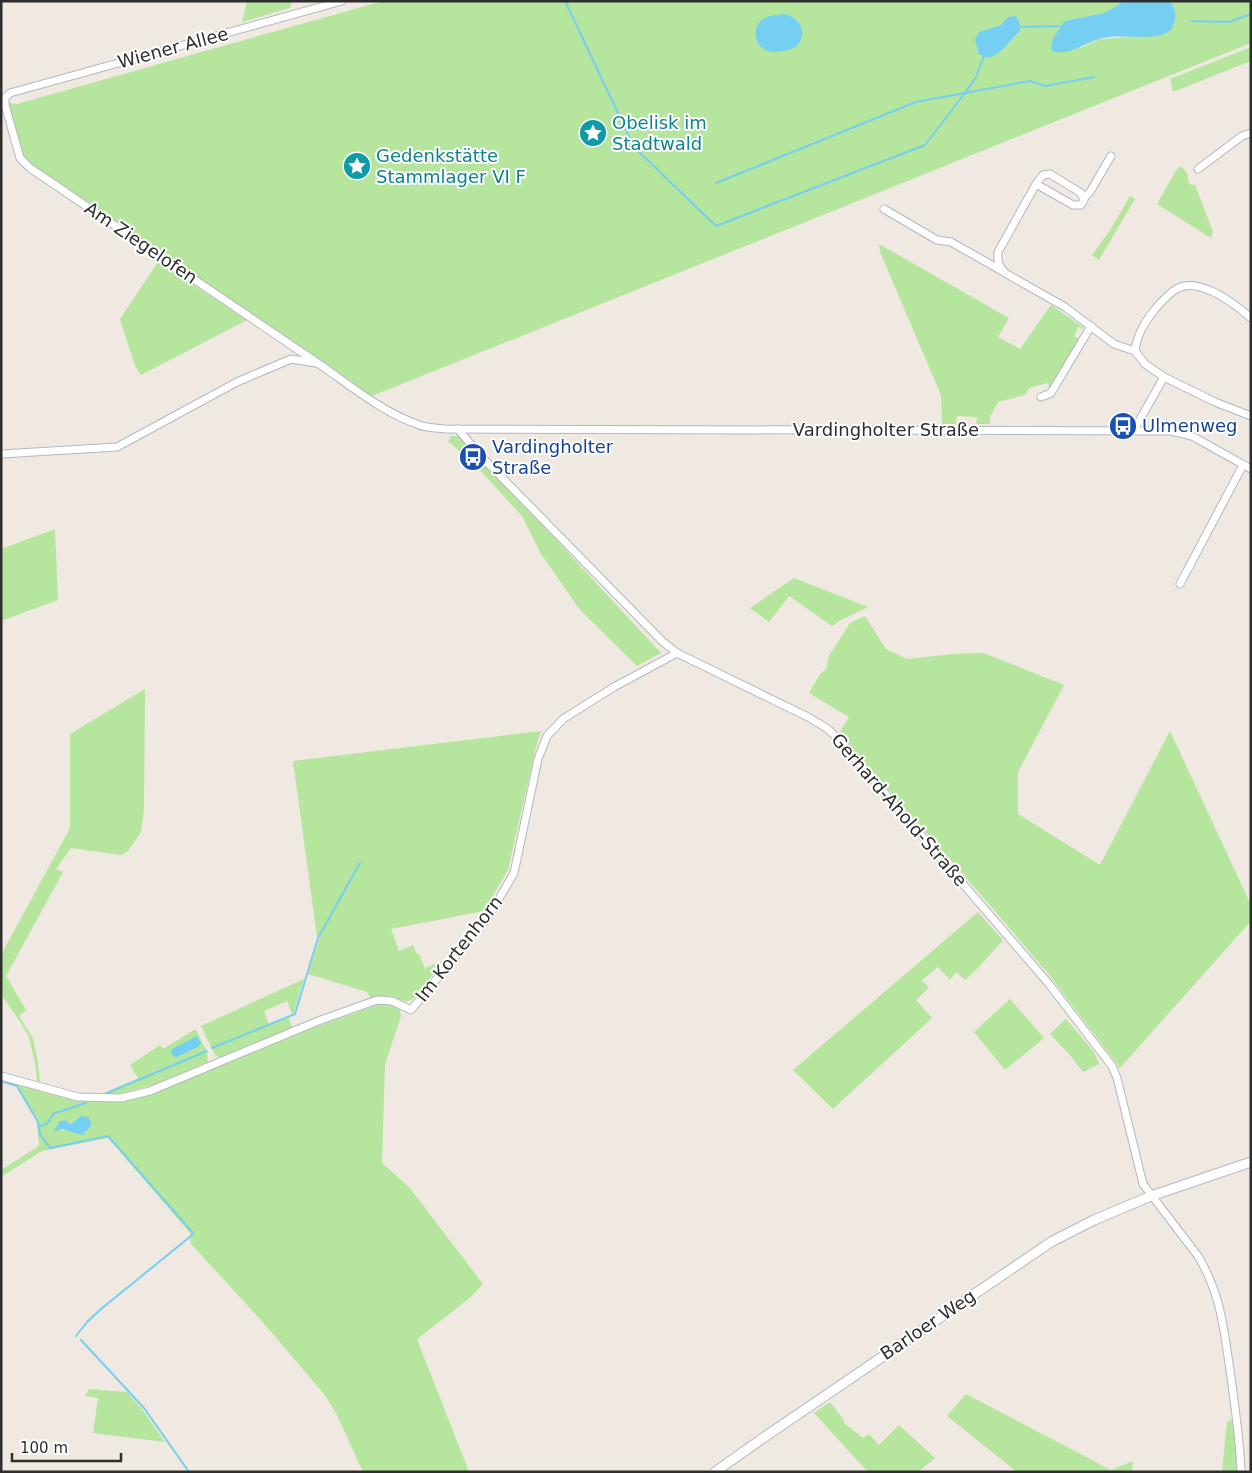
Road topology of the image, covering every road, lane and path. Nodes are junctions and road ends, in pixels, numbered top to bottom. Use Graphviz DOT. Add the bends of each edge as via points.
graph roads {
  1 [pos="342,1"];
  2 [pos="3,97"];
  3 [pos="1251,133"];
  4 [pos="1111,156"];
  5 [pos="1198,169"];
  6 [pos="1036,184"];
  7 [pos="1084,198"];
  8 [pos="884,209"];
  9 [pos="1005,273"];
  10 [pos="1251,318"];
  11 [pos="1091,326"];
  12 [pos="295,348"];
  13 [pos="1135,351"];
  14 [pos="291,359"];
  15 [pos="319,364"];
  16 [pos="1164,377"];
  17 [pos="1041,397"];
  18 [pos="1251,416"];
  19 [pos="458,429"];
  20 [pos="1134,430"];
  21 [pos="1,454"];
  22 [pos="1242,465"];
  23 [pos="1251,469"];
  24 [pos="1180,584"];
  25 [pos="677,652"];
  26 [pos="1,1076"];
  27 [pos="1251,1162"];
  28 [pos="1151,1196"];
  29 [pos="715,1472"];
  30 [pos="1241,1472"];
  1 -- 2 [label="street, Wiener Allee"];
  2 -- 12 [label="street, Am Ziegelofen" via="22,162"];
  3 -- 5 [label="street" via="1242,136"];
  4 -- 7 [label="street"];
  6 -- 7 [label="street" via="1076,206 1083,203"];
  6 -- 7 [label="street" via="1042,175 1048,174 1081,192"];
  6 -- 9 [label="street" via="998,252 997,260"];
  8 -- 9 [label="street" via="937,240 951,242"];
  9 -- 11 [label="street" via="1061,304"];
  10 -- 13 [label="street" via="1228,300 1207,290 1194,286 1180,287 1166,297 1145,322"];
  11 -- 13 [label="street" via="1114,344"];
  11 -- 17 [label="street" via="1051,393"];
  12 -- 14 [label="street" via="296,354"];
  12 -- 15 [label="street, Am Ziegelofen"];
  13 -- 16 [label="street" via="1145,364"];
  14 -- 15 [label="street, Vardingholter Straße"];
  14 -- 21 [label="street" via="236,382 117,447"];
  15 -- 19 [label="street, Vardingholter Straße" via="393,414 424,427"];
  16 -- 18 [label="street"];
  16 -- 20 [label="street"];
  19 -- 20 [label="street, Vardingholter Straße"];
  19 -- 25 [label="street, Gerhard-Ahold-Straße" via="662,641"];
  20 -- 22 [label="street, Vardingholter Straße" via="1171,430 1192,436"];
  22 -- 23 [label="street, Vardingholter Straße"];
  22 -- 24 [label="street"];
  25 -- 26 [label="street, Im Kortenhorn" via="563,719 547,736 538,759 514,873 489,916 411,1010 392,1001 376,1000 150,1091 121,1098 78,1098"];
  25 -- 28 [label="street, Gerhard-Ahold-Straße" via="828,729 896,804 1049,984 1112,1066 1143,1184"];
  27 -- 28 [label="street, Barloer Weg"];
  28 -- 29 [label="street, Barloer Weg" via="1051,1242"];
  28 -- 30 [label="street" via="1198,1256 1218,1298 1236,1408"];
}
